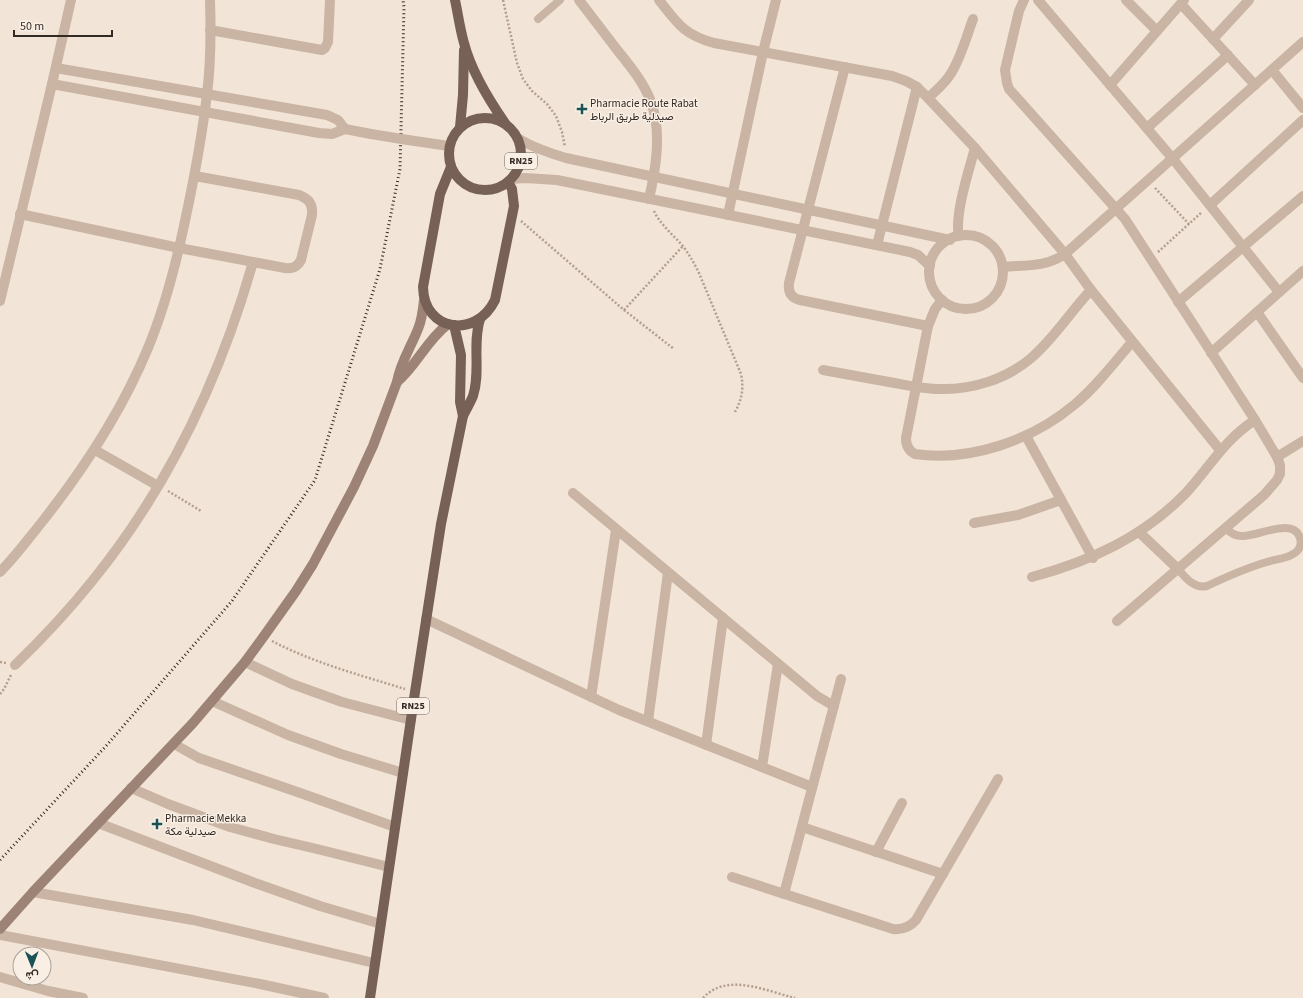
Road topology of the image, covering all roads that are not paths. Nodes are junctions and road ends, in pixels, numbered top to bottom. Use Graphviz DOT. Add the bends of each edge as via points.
graph roads {
  1 [pos="71,0"];
  2 [pos="210,0"];
  3 [pos="330,0"];
  4 [pos="455,0"];
  5 [pos="560,0"];
  6 [pos="579,0"];
  7 [pos="659,0"];
  8 [pos="776,0"];
  9 [pos="1024,0"];
  10 [pos="1038,0"];
  11 [pos="1126,0"];
  12 [pos="1249,0"];
  13 [pos="1182,2"];
  14 [pos="538,19"];
  15 [pos="973,20"];
  16 [pos="210,30"];
  17 [pos="1157,31"];
  18 [pos="1213,39"];
  19 [pos="1303,42"];
  20 [pos="464,44"];
  21 [pos="763,52"];
  22 [pos="1228,55"];
  23 [pos="56,68"];
  24 [pos="845,68"];
  25 [pos="1272,70"];
  26 [pos="52,84"];
  27 [pos="1110,85"];
  28 [pos="1256,85"];
  29 [pos="917,87"];
  30 [pos="207,94"];
  31 [pos="928,98"];
  32 [pos="1303,108"];
  33 [pos="205,112"];
  34 [pos="1303,120"];
  35 [pos="505,123"];
  36 [pos="460,127"];
  37 [pos="1147,128"];
  38 [pos="345,129"];
  39 [pos="519,139"];
  40 [pos="449,146"];
  41 [pos="975,148"];
  42 [pos="1173,159"];
  43 [pos="451,167"];
  44 [pos="195,176"];
  45 [pos="654,176"];
  46 [pos="510,181"];
  47 [pos="733,194"];
  48 [pos="1303,196"];
  49 [pos="649,199"];
  50 [pos="1210,205"];
  51 [pos="1117,209"];
  52 [pos="809,210"];
  53 [pos="20,214"];
  54 [pos="728,215"];
  55 [pos="881,225"];
  56 [pos="803,230"];
  57 [pos="954,238"];
  58 [pos="877,245"];
  59 [pos="1243,247"];
  60 [pos="179,248"];
  61 [pos="1066,254"];
  62 [pos="253,262"];
  63 [pos="930,266"];
  64 [pos="1003,267"];
  65 [pos="1303,271"];
  66 [pos="1091,290"];
  67 [pos="1279,292"];
  68 [pos="0,300"];
  69 [pos="424,300"];
  70 [pos="942,300"];
  71 [pos="1178,302"];
  72 [pos="1257,312"];
  73 [pos="480,319"];
  74 [pos="451,324"];
  75 [pos="928,326"];
  76 [pos="1132,342"];
  77 [pos="1211,353"];
  78 [pos="823,370"];
  79 [pos="1303,378"];
  80 [pos="397,382"];
  81 [pos="916,387"];
  82 [pos="463,416"];
  83 [pos="1254,420"];
  84 [pos="1026,436"];
  85 [pos="1303,441"];
  86 [pos="95,450"];
  87 [pos="1220,450"];
  88 [pos="1277,457"];
  89 [pos="158,486"];
  90 [pos="573,493"];
  91 [pos="1061,500"];
  92 [pos="974,523"];
  93 [pos="1226,528"];
  94 [pos="616,530"];
  95 [pos="1139,532"];
  96 [pos="1093,558"];
  97 [pos="1178,569"];
  98 [pos="0,572"];
  99 [pos="668,573"];
  100 [pos="1032,577"];
  101 [pos="724,618"];
  102 [pos="426,619"];
  103 [pos="1118,621"];
  104 [pos="245,662"];
  105 [pos="778,664"];
  106 [pos="15,665"];
  107 [pos="841,679"];
  108 [pos="592,697"];
  109 [pos="212,701"];
  110 [pos="834,706"];
  111 [pos="410,720"];
  112 [pos="648,721"];
  113 [pos="174,744"];
  114 [pos="706,745"];
  115 [pos="762,767"];
  116 [pos="403,773"];
  117 [pos="998,779"];
  118 [pos="812,787"];
  119 [pos="131,788"];
  120 [pos="902,803"];
  121 [pos="98,823"];
  122 [pos="395,827"];
  123 [pos="802,827"];
  124 [pos="876,852"];
  125 [pos="389,867"];
  126 [pos="943,874"];
  127 [pos="732,877"];
  128 [pos="33,892"];
  129 [pos="784,894"];
  130 [pos="381,924"];
  131 [pos="0,929"];
  132 [pos="0,935"];
  133 [pos="374,964"];
  134 [pos="0,977"];
  135 [pos="83,998"];
  136 [pos="324,998"];
  137 [pos="370,998"];
  1 -- 23 [label="street"];
  2 -- 16 [label="street"];
  3 -- 16 [label="street" via="328,42 322,50"];
  4 -- 20 [label="main road, RN25"];
  5 -- 14 [label="lane"];
  6 -- 45 [label="street" via="634,71 651,102 656,120 657,140"];
  7 -- 21 [label="street" via="686,32 699,39"];
  8 -- 21 [label="street"];
  9 -- 51 [label="street" via="1005,70 1009,89"];
  10 -- 27 [label="street"];
  11 -- 17 [label="street"];
  12 -- 18 [label="street"];
  13 -- 17 [label="street"];
  13 -- 18 [label="street"];
  15 -- 31 [label="street" via="961,54 950,75"];
  16 -- 30 [label="street"];
  17 -- 27 [label="street"];
  18 -- 22 [label="street"];
  19 -- 25 [label="street"];
  20 -- 35 [label="main road, RN25" via="485,91"];
  20 -- 36 [label="main road, RN25"];
  21 -- 24 [label="street"];
  21 -- 47 [label="street"];
  22 -- 28 [label="street"];
  22 -- 37 [label="street"];
  23 -- 26 [label="street"];
  23 -- 30 [label="street"];
  24 -- 29 [label="street" via="892,76"];
  24 -- 52 [label="street"];
  25 -- 28 [label="street"];
  25 -- 32 [label="street"];
  26 -- 33 [label="street"];
  26 -- 53 [label="street"];
  27 -- 37 [label="street"];
  28 -- 42 [label="street"];
  29 -- 31 [label="street"];
  29 -- 55 [label="street"];
  30 -- 33 [label="street"];
  30 -- 38 [label="street" via="327,115 338,120"];
  31 -- 41 [label="street"];
  33 -- 38 [label="street" via="325,134"];
  33 -- 44 [label="street"];
  34 -- 50 [label="street"];
  35 -- 36 [label="main road" via="490,117 482,117"];
  35 -- 39 [label="main road, RN25"];
  36 -- 40 [label="main road, RN25"];
  37 -- 42 [label="street"];
  38 -- 40 [label="street, bridge"];
  39 -- 45 [label="street" via="549,154"];
  39 -- 46 [label="main road, RN25" via="522,151 520,164"];
  40 -- 43 [label="main road"];
  41 -- 57 [label="street"];
  41 -- 61 [label="street"];
  42 -- 50 [label="street"];
  42 -- 51 [label="street"];
  43 -- 46 [label="main road, RN25" via="458,179 476,189 496,188"];
  43 -- 69 [label="main road" via="440,194 423,287"];
  44 -- 60 [label="street"];
  44 -- 62 [label="street" via="299,195 310,202 312,215 298,265 291,269"];
  45 -- 47 [label="street"];
  45 -- 49 [label="street"];
  46 -- 49 [label="street" via="525,178 557,180"];
  46 -- 73 [label="main road, RN25" via="514,197 513,214 495,300"];
  47 -- 52 [label="street"];
  47 -- 54 [label="street"];
  48 -- 59 [label="street"];
  49 -- 54 [label="street"];
  50 -- 59 [label="street"];
  51 -- 61 [label="street"];
  51 -- 71 [label="street"];
  52 -- 55 [label="street"];
  52 -- 56 [label="street"];
  53 -- 60 [label="street"];
  53 -- 68 [label="street"];
  54 -- 56 [label="street"];
  55 -- 57 [label="street"];
  55 -- 58 [label="street"];
  56 -- 58 [label="street"];
  56 -- 75 [label="street" via="789,287 790,294 795,299"];
  57 -- 63 [label="street" via="942,244 932,258"];
  57 -- 64 [label="street" via="969,236 988,242 997,253"];
  58 -- 63 [label="street" via="918,255"];
  59 -- 67 [label="street"];
  59 -- 71 [label="street"];
  60 -- 62 [label="street"];
  60 -- 86 [label="street" via="165,300 148,348"];
  61 -- 64 [label="street" via="1047,263"];
  61 -- 66 [label="street"];
  62 -- 89 [label="street" via="242,301 214,376 183,443"];
  63 -- 70 [label="street" via="932,284"];
  64 -- 70 [label="street" via="999,289 984,305 962,309"];
  65 -- 67 [label="street"];
  66 -- 76 [label="street"];
  66 -- 81 [label="street" via="1048,341 1030,359 1010,372 988,382 964,388"];
  67 -- 72 [label="street"];
  69 -- 74 [label="main road" via="436,317"];
  69 -- 80 [label="main road" via="420,323"];
  70 -- 75 [label="street"];
  71 -- 77 [label="street"];
  72 -- 77 [label="street"];
  72 -- 79 [label="street"];
  73 -- 74 [label="main road" via="468,324"];
  73 -- 82 [label="main road, RN25" via="476,337 475,388"];
  74 -- 80 [label="main road" via="435,334 407,374"];
  74 -- 82 [label="main road, RN25" via="461,355 460,402"];
  75 -- 81 [label="street"];
  76 -- 84 [label="street" via="1074,405"];
  76 -- 87 [label="street"];
  77 -- 83 [label="street"];
  78 -- 81 [label="street"];
  80 -- 104 [label="main road" via="373,446 354,487 296,591"];
  81 -- 84 [label="street" via="906,442 909,450 915,454 961,454 1002,445"];
  82 -- 102 [label="main road, RN25" via="445,503"];
  83 -- 87 [label="street" via="1235,434"];
  83 -- 88 [label="street"];
  84 -- 91 [label="street"];
  85 -- 88 [label="street"];
  86 -- 89 [label="street"];
  86 -- 98 [label="street" via="66,492"];
  87 -- 95 [label="street" via="1185,494"];
  88 -- 93 [label="street" via="1280,474 1277,480 1264,496"];
  89 -- 106 [label="street" via="94,580"];
  90 -- 94 [label="street"];
  91 -- 92 [label="street" via="1018,515"];
  91 -- 96 [label="street"];
  93 -- 97 [label="street"];
  93 -- 97 [label="lane" via="1233,534 1243,536 1291,528 1300,538 1300,546 1290,556 1248,568 1203,587 1196,586"];
  94 -- 99 [label="street"];
  94 -- 108 [label="street"];
  95 -- 96 [label="street"];
  95 -- 97 [label="street"];
  96 -- 100 [label="street"];
  97 -- 103 [label="street"];
  99 -- 101 [label="street"];
  99 -- 112 [label="street"];
  101 -- 105 [label="street"];
  101 -- 114 [label="street"];
  102 -- 108 [label="street"];
  102 -- 111 [label="main road, RN25"];
  104 -- 109 [label="main road"];
  104 -- 111 [label="street" via="292,684 342,702"];
  105 -- 110 [label="street" via="817,696"];
  105 -- 115 [label="street"];
  107 -- 110 [label="street"];
  108 -- 112 [label="street"];
  109 -- 113 [label="main road"];
  109 -- 116 [label="street" via="288,735"];
  110 -- 118 [label="street"];
  111 -- 116 [label="main road, RN25"];
  112 -- 114 [label="street"];
  113 -- 119 [label="main road"];
  113 -- 122 [label="street" via="199,758"];
  114 -- 115 [label="street"];
  115 -- 118 [label="street"];
  116 -- 122 [label="main road, RN25"];
  117 -- 126 [label="street"];
  118 -- 123 [label="street"];
  119 -- 121 [label="main road"];
  119 -- 125 [label="street" via="230,827"];
  120 -- 124 [label="street"];
  121 -- 128 [label="main road"];
  121 -- 130 [label="street" via="255,883"];
  122 -- 125 [label="main road, RN25"];
  123 -- 124 [label="street"];
  123 -- 129 [label="street"];
  124 -- 126 [label="street"];
  125 -- 130 [label="main road, RN25"];
  126 -- 129 [label="street" via="916,920 908,927 898,930"];
  127 -- 129 [label="street"];
  128 -- 131 [label="main road"];
  128 -- 133 [label="street" via="194,920"];
  130 -- 133 [label="main road, RN25"];
  132 -- 136 [label="street"];
  133 -- 137 [label="main road, RN25"];
  134 -- 135 [label="street"];
}
